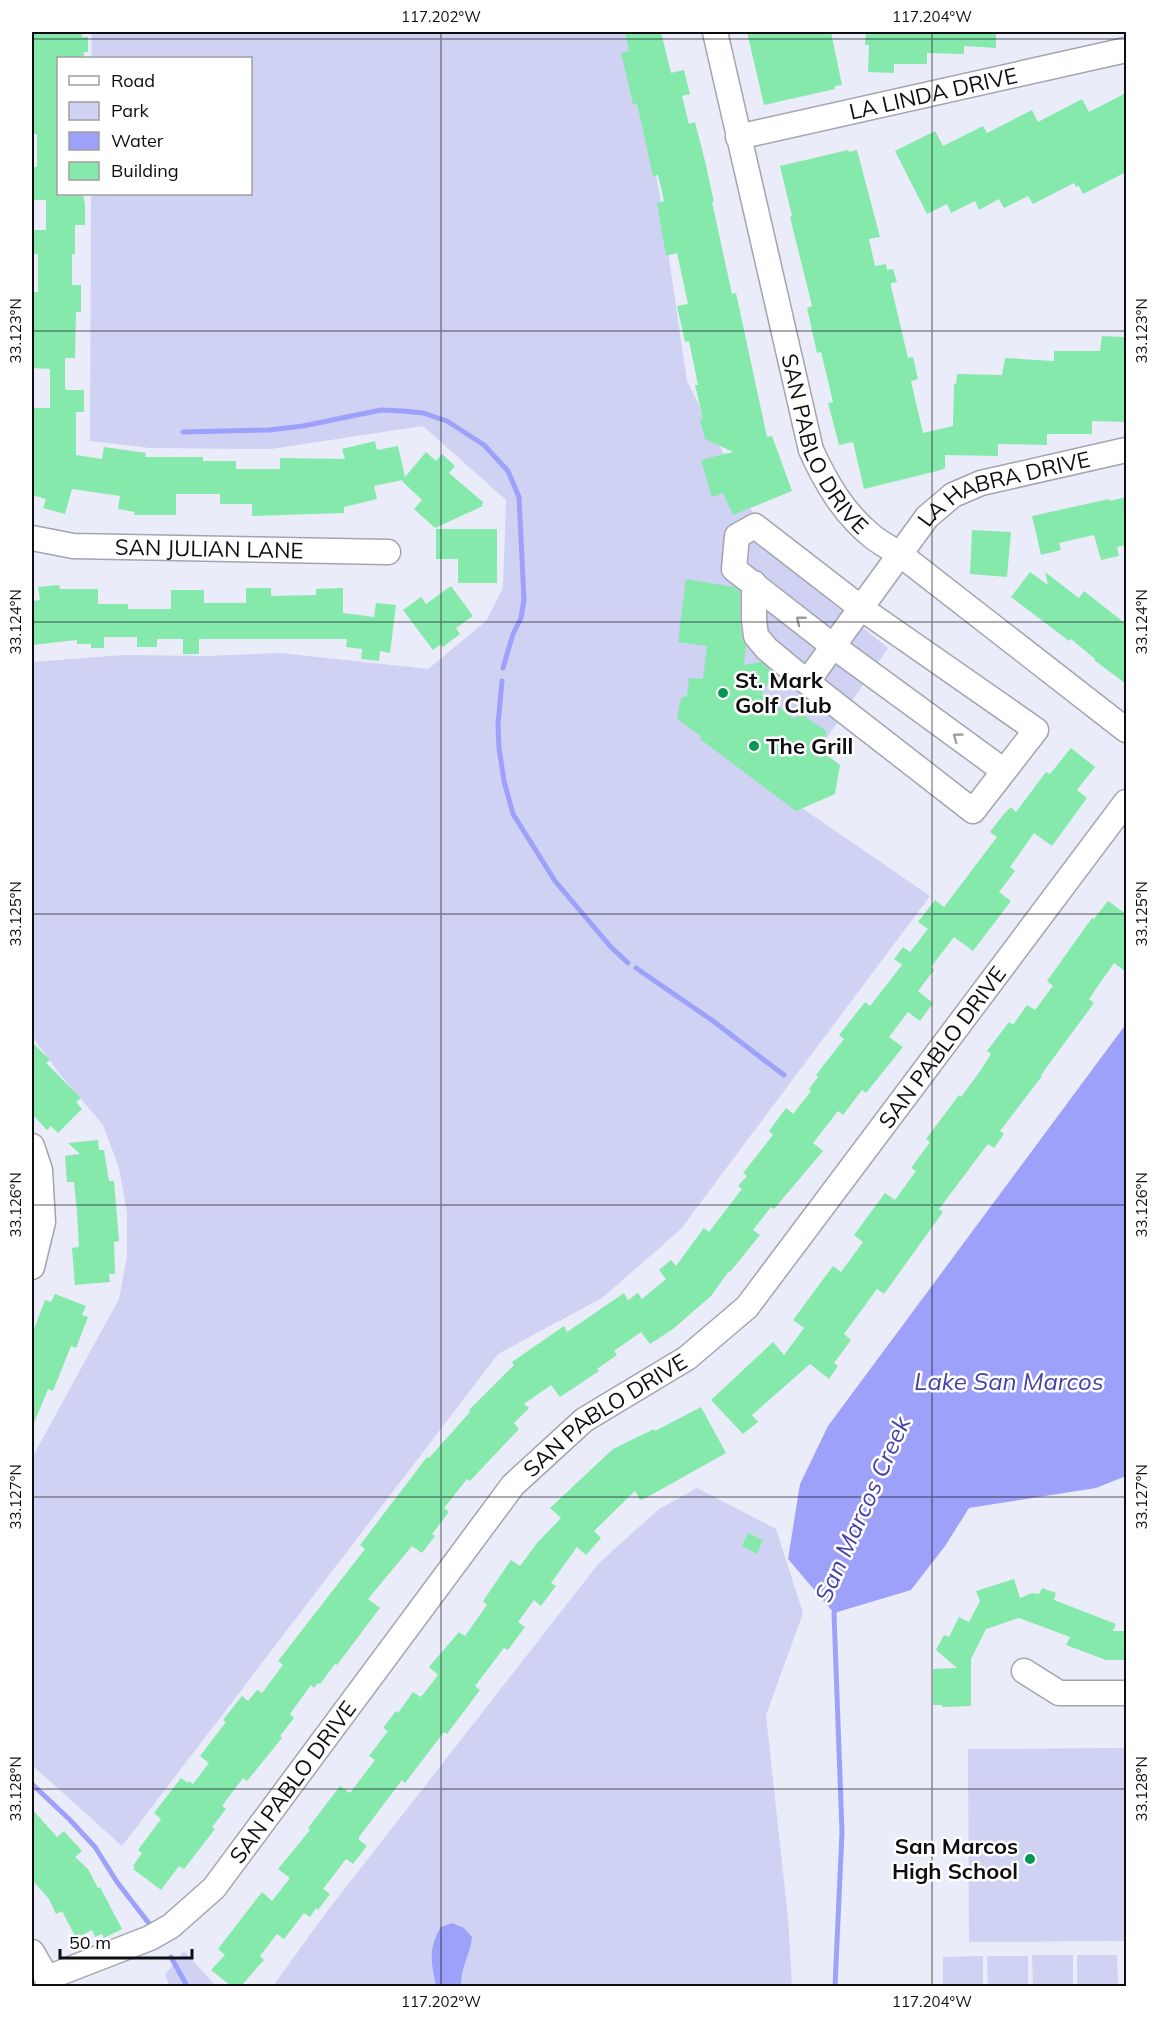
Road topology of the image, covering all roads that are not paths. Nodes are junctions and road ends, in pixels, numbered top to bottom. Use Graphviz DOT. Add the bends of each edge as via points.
graph roads {
  1 [pos="715,32"];
  2 [pos="1126,50"];
  3 [pos="738,137"];
  4 [pos="1126,450"];
  5 [pos="32,538"];
  6 [pos="388,552"];
  7 [pos="901,555"];
  8 [pos="754,583"];
  9 [pos="861,608"];
  10 [pos="833,646"];
  11 [pos="807,682"];
  12 [pos="1126,729"];
  13 [pos="1004,771"];
  14 [pos="1126,802"];
  15 [pos="32,1146"];
  16 [pos="32,1267"];
  17 [pos="1024,1671"];
  18 [pos="1126,1693"];
  19 [pos="32,1952"];
  20 [pos="48,1982"];
  1 -- 3 [label="street, SAN PABLO DRIVE"];
  2 -- 3 [label="street, LA LINDA DRIVE"];
  3 -- 7 [label="street, SAN PABLO DRIVE" via="811,450 846,511 873,537"];
  4 -- 7 [label="street, LA HABRA DRIVE" via="981,483 953,495 927,517"];
  5 -- 6 [label="street, SAN JULIAN LANE" via="73,546"];
  7 -- 9 [label="street, LA HABRA DRIVE"];
  7 -- 12 [label="street, SAN PABLO DRIVE"];
  8 -- 9 [label="street" via="734,569 737,536 755,526"];
  10 -- 8 [label="street, one-way"];
  8 -- 11 [label="street" via="756,636"];
  9 -- 10 [label="street, LA HABRA DRIVE"];
  9 -- 13 [label="street" via="1036,730"];
  10 -- 11 [label="street, LA HABRA DRIVE"];
  13 -- 10 [label="street, one-way"];
  11 -- 13 [label="street" via="973,811"];
  14 -- 20 [label="street, SAN PABLO DRIVE" via="747,1307 687,1358 584,1420 513,1485 214,1888 171,1926 150,1938"];
  15 -- 16 [label="street" via="40,1170 43,1222"];
  17 -- 18 [label="street" via="1059,1693"];
  19 -- 20 [label="street, SAN PABLO DRIVE"];
}
